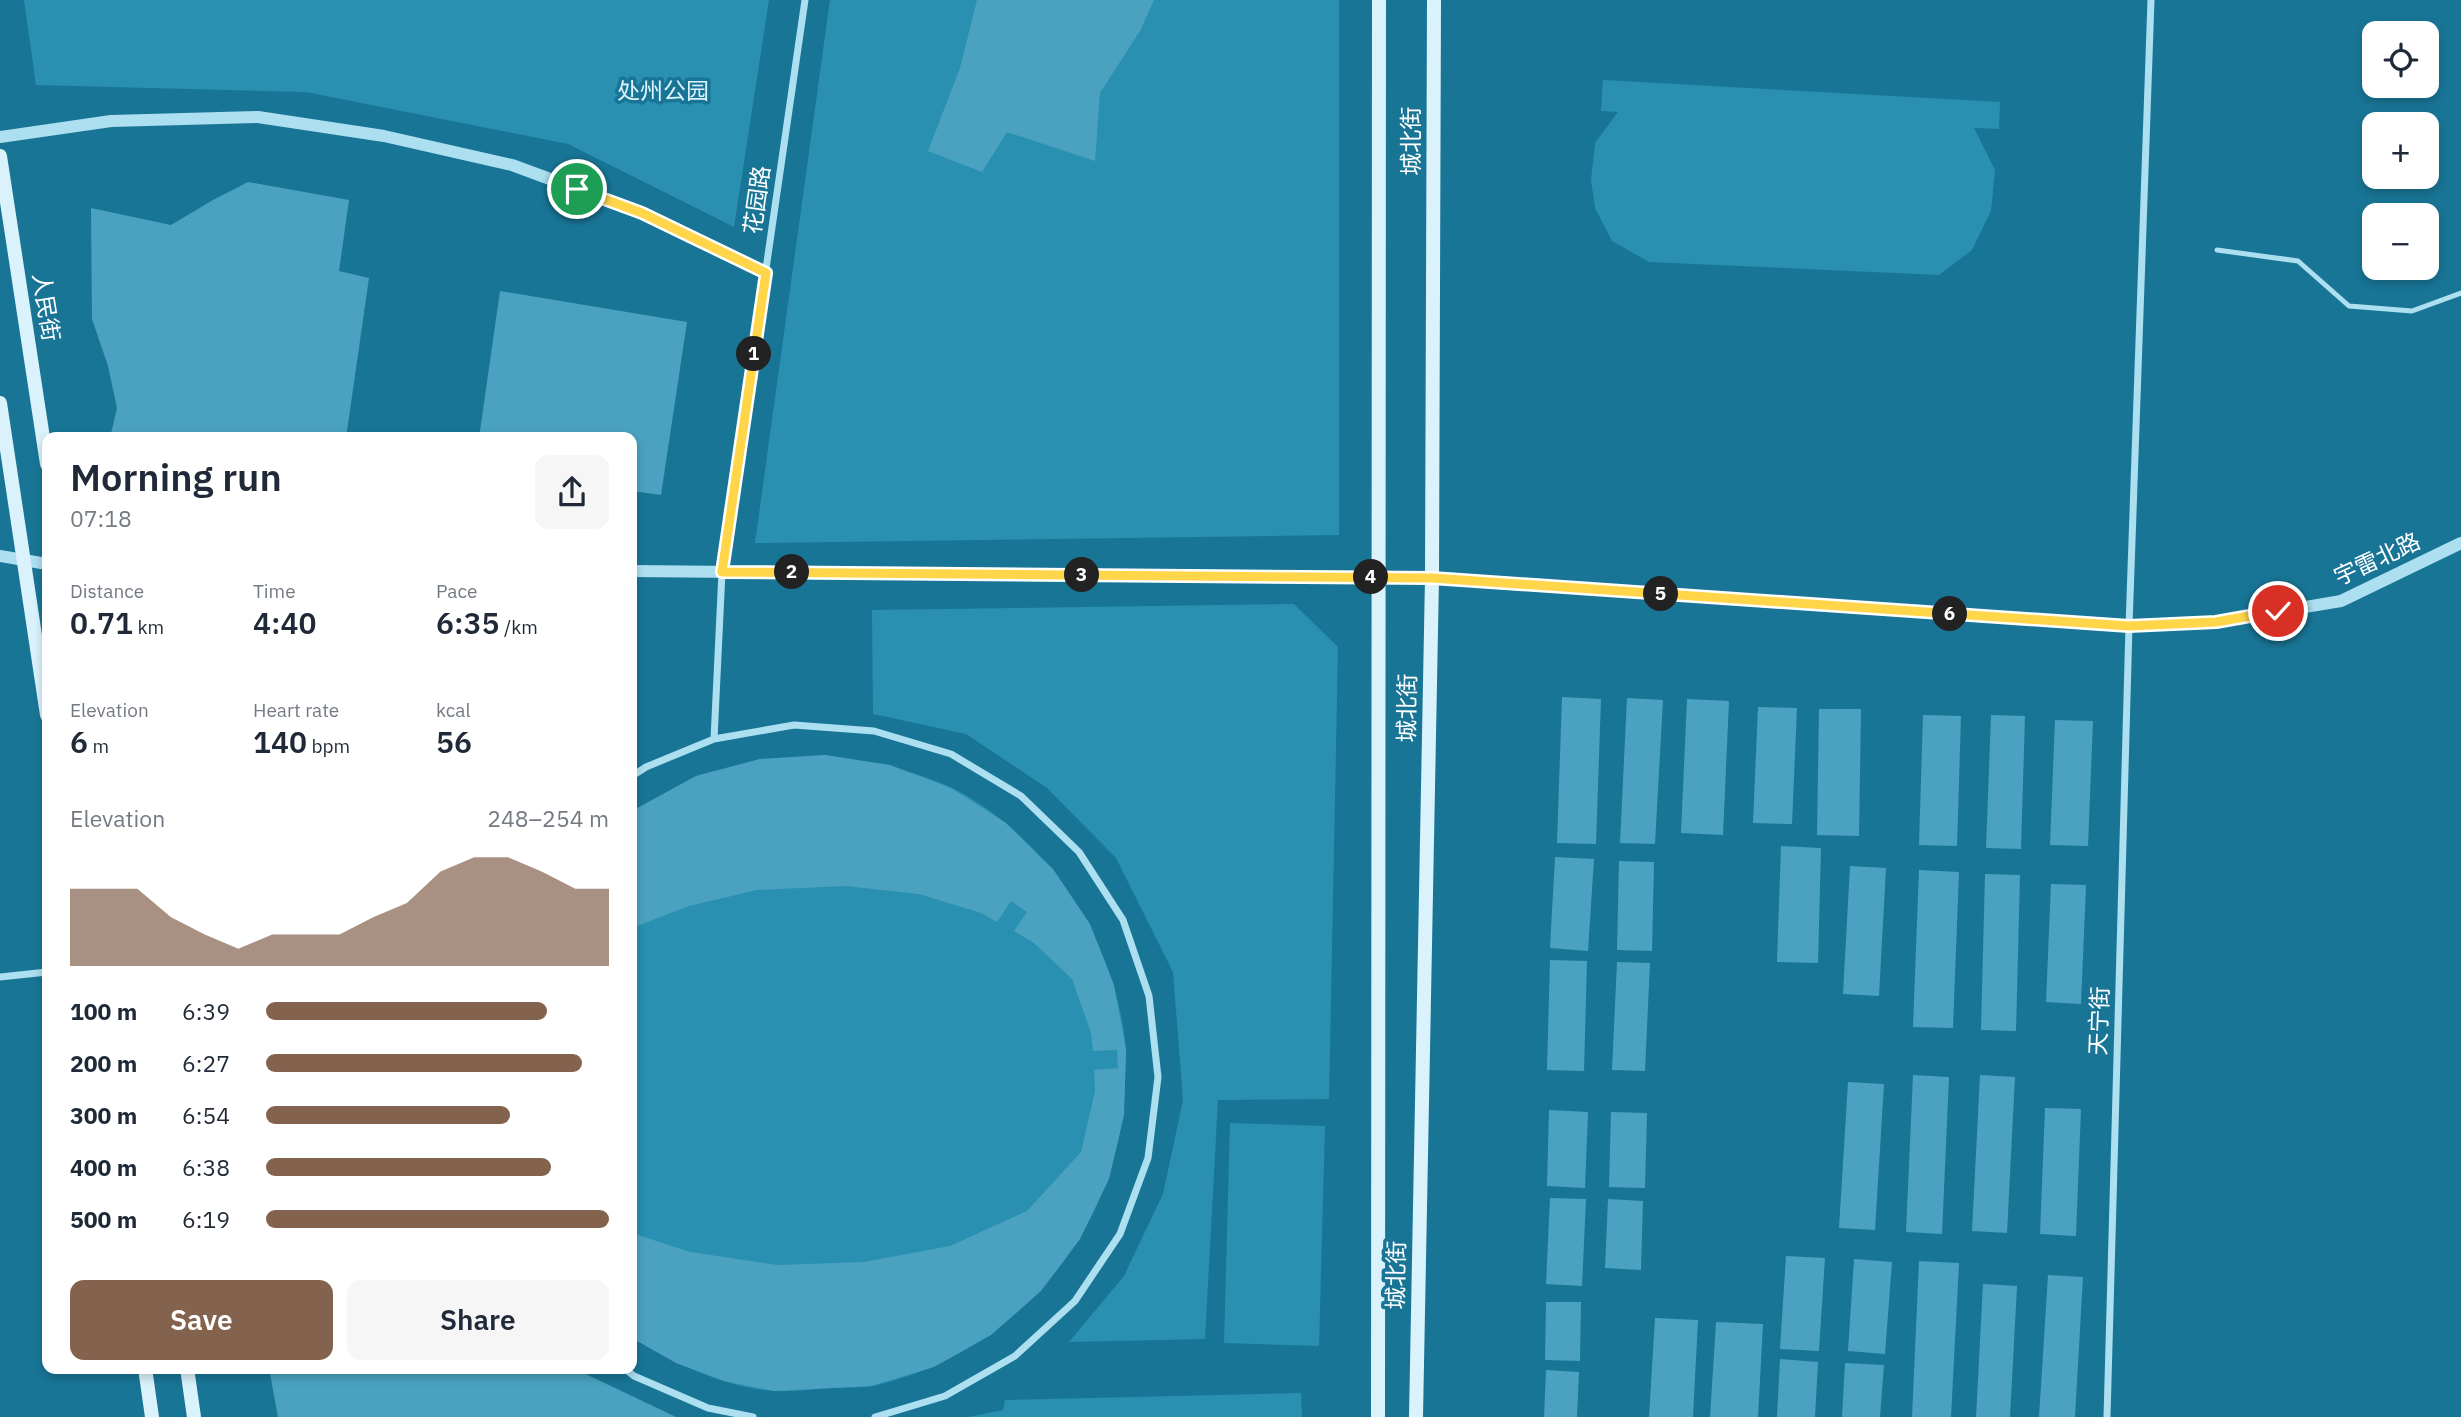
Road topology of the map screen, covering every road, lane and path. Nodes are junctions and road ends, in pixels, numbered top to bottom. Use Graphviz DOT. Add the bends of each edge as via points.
graph roads {
  1 [pos="805,0"];
  2 [pos="1379,0"];
  3 [pos="1434,0"];
  4 [pos="2151,0"];
  5 [pos="0,137"];
  6 [pos="0,156"];
  7 [pos="2217,250"];
  8 [pos="766,273"];
  9 [pos="2461,293"];
  10 [pos="0,403"];
  11 [pos="42,432"];
  12 [pos="2461,543"];
  13 [pos="0,556"];
  14 [pos="24,560"];
  15 [pos="42,563"];
  16 [pos="637,571"];
  17 [pos="722,572"];
  18 [pos="1377,577"];
  19 [pos="1432,578"];
  20 [pos="2129,626"];
  21 [pos="42,681"];
  22 [pos="714,739"];
  23 [pos="637,773"];
  24 [pos="42,973"];
  25 [pos="0,977"];
  26 [pos="146,1374"];
  27 [pos="188,1374"];
  28 [pos="632,1374"];
  29 [pos="152,1417"];
  30 [pos="194,1417"];
  31 [pos="753,1417"];
  32 [pos="875,1417"];
  33 [pos="1378,1417"];
  34 [pos="1416,1417"];
  35 [pos="2107,1417"];
  1 -- 8 [label="street, 花园路"];
  2 -- 18 [label="main road, 城北街"];
  3 -- 19 [label="main road, 城北街"];
  4 -- 20 [label="street, 天宁街"];
  5 -- 8 [label="street" via="111,121 258,117 384,136 512,165 642,213"];
  6 -- 11 [label="main road, 人民街"];
  7 -- 9 [label="lane" via="2298,261 2349,306 2412,310"];
  8 -- 17 [label="street, 花园路"];
  10 -- 14 [label="main road"];
  12 -- 20 [label="street, 宇雷北路" via="2341,601 2216,622"];
  13 -- 14 [label="street"];
  14 -- 15 [label="street"];
  14 -- 21 [label="main road"];
  16 -- 17 [label="street, 宇雷北路"];
  17 -- 18 [label="street, 宇雷北路"];
  17 -- 22 [label="street, 花园路"];
  18 -- 19 [label="street, 宇雷北路"];
  18 -- 33 [label="main road, 城北街"];
  19 -- 20 [label="street, 宇雷北路"];
  19 -- 34 [label="main road, 城北街"];
  20 -- 35 [label="street, 天宁街"];
  22 -- 23 [label="street"];
  22 -- 32 [label="street" via="793,725 874,731 951,754 1021,796 1079,852 1123,920 1149,996 1158,1077 1155,1104 1148,1158 1120,1234 1074,1301 1015,1356 945,1396"];
  24 -- 25 [label="street"];
  26 -- 29 [label="main road"];
  27 -- 30 [label="main road"];
  28 -- 31 [label="street" via="708,1408"];
}
